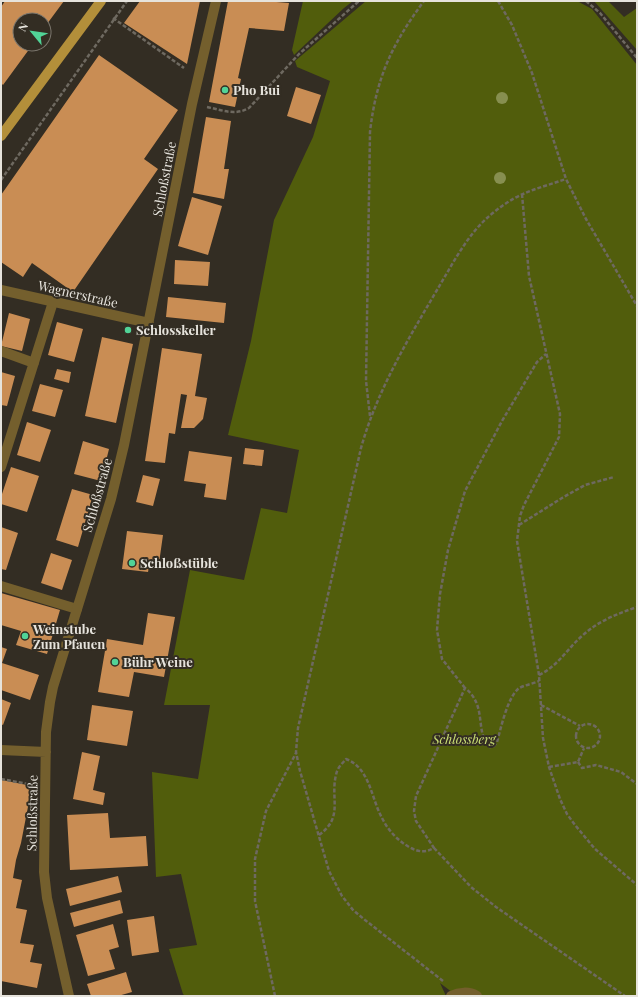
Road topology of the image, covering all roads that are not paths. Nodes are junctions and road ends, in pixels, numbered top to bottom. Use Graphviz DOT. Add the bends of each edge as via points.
graph roads {
  1 [pos="216,1"];
  2 [pos="99,4"];
  3 [pos="1,136"];
  4 [pos="1,290"];
  5 [pos="53,302"];
  6 [pos="149,324"];
  7 [pos="1,351"];
  8 [pos="34,363"];
  9 [pos="1,467"];
  10 [pos="1,586"];
  11 [pos="77,609"];
  12 [pos="1,750"];
  13 [pos="46,752"];
  14 [pos="69,996"];
  15 [pos="451,996"];
  16 [pos="477,996"];
  1 -- 6 [label="street, Schloßstraße" via="192,104"];
  2 -- 3 [label="main road"];
  4 -- 5 [label="street, Wagnerstraße"];
  5 -- 6 [label="street, Wagnerstraße"];
  5 -- 8 [label="street"];
  6 -- 11 [label="street, Schloßstraße" via="124,445"];
  7 -- 8 [label="street"];
  8 -- 9 [label="street"];
  10 -- 11 [label="street"];
  11 -- 13 [label="street, Schloßstraße" via="50,702"];
  12 -- 13 [label="street"];
  13 -- 14 [label="street, Schloßstraße" via="44,872 52,923"];
  15 -- 16 [label="street" via="462,992"];
}
